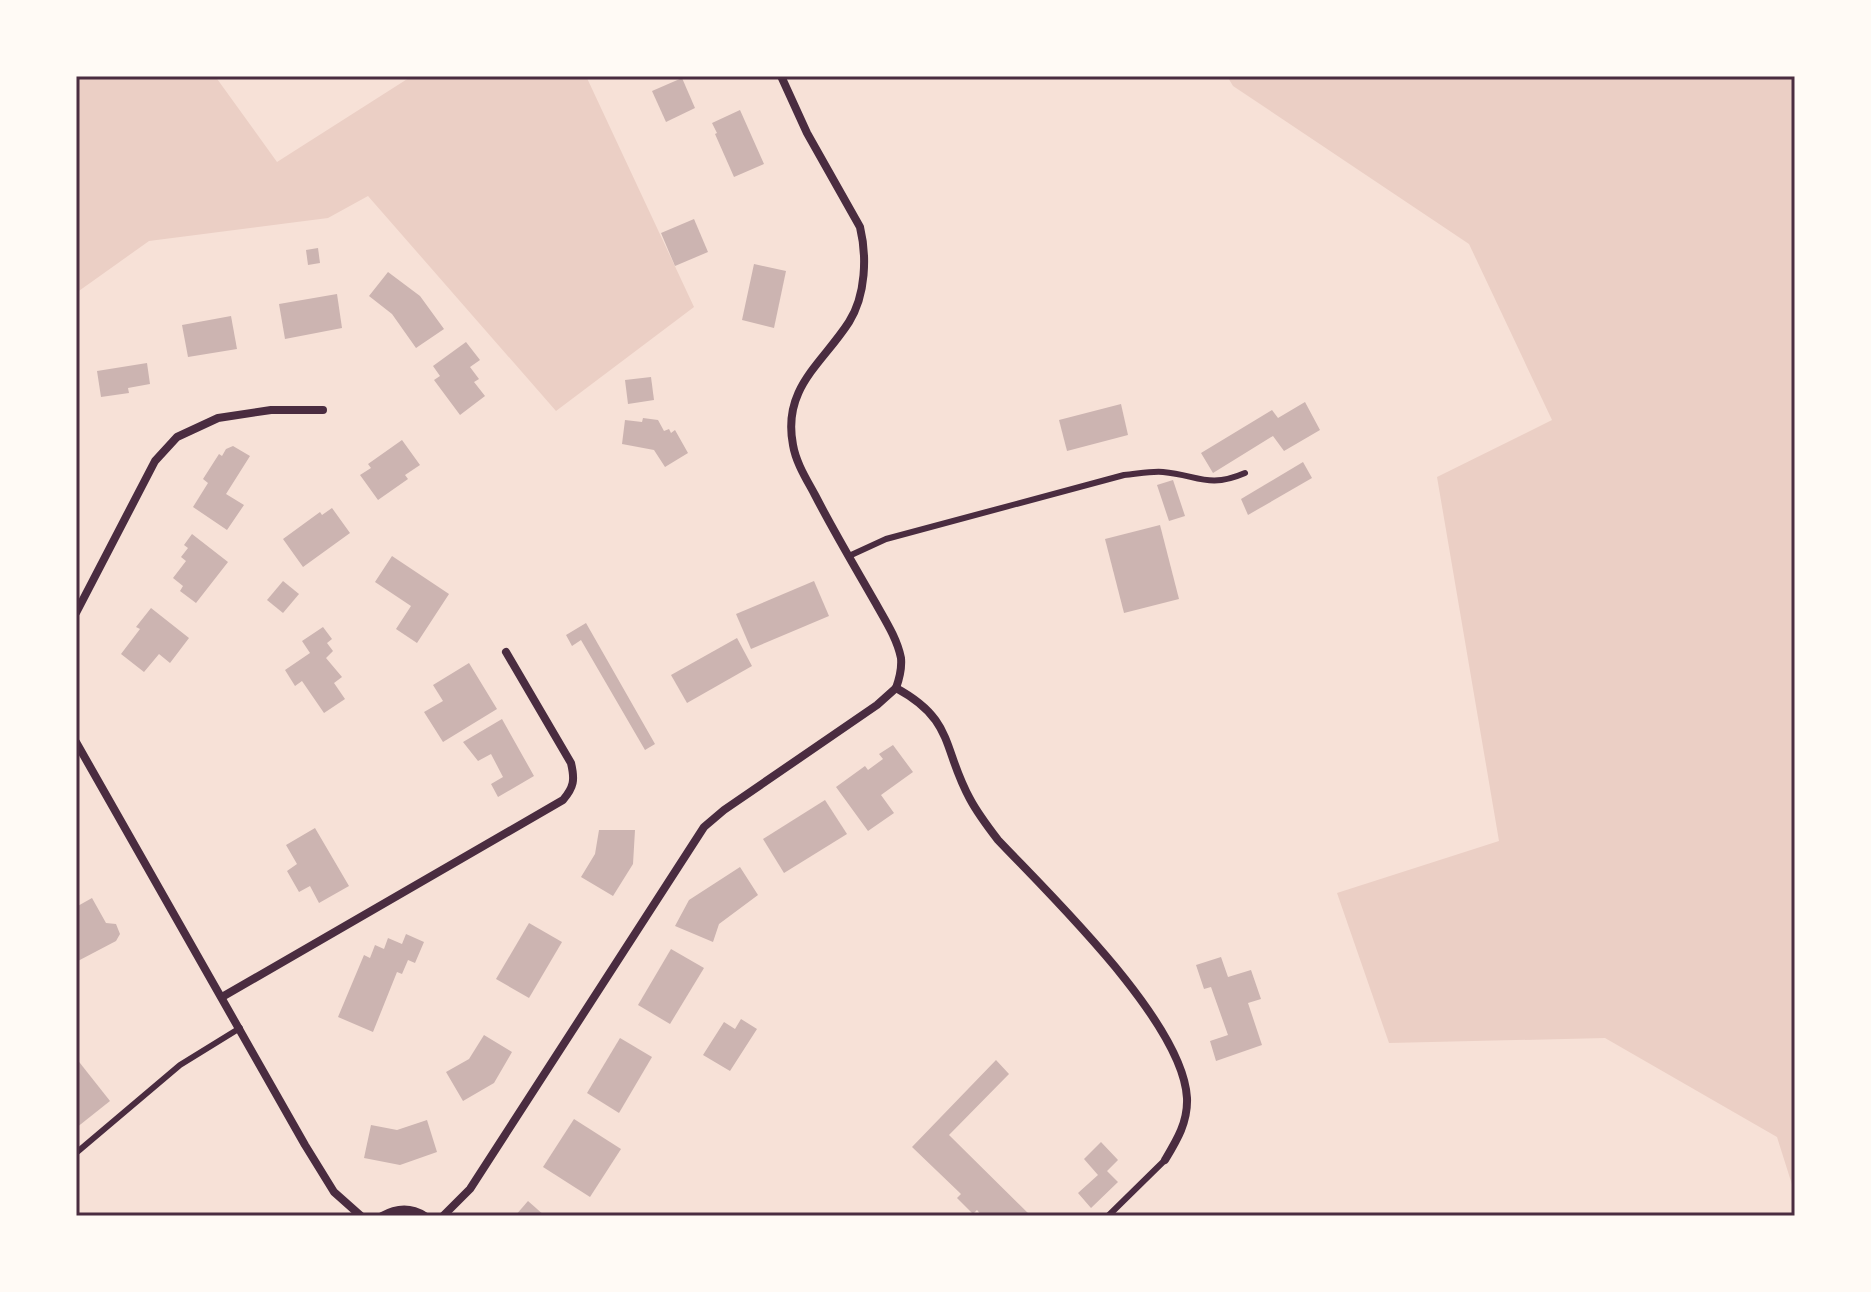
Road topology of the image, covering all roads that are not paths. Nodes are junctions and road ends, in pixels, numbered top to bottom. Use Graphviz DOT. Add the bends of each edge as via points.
graph roads {
  1 [pos="781,76"];
  2 [pos="323,410"];
  3 [pos="1245,473"];
  4 [pos="849,556"];
  5 [pos="76,613"];
  6 [pos="506,652"];
  7 [pos="896,688"];
  8 [pos="76,742"];
  9 [pos="222,997"];
  10 [pos="240,1028"];
  11 [pos="76,1153"];
  12 [pos="1165,1160"];
  13 [pos="361,1216"];
  14 [pos="382,1216"];
  15 [pos="425,1216"];
  16 [pos="443,1216"];
  17 [pos="1108,1216"];
  1 -- 4 [label="street" via="864,244 857,305 798,391 790,428 805,475"];
  2 -- 5 [label="street" via="218,418 177,437 155,461"];
  3 -- 4 [label="lane" via="1212,482 1158,471 1124,475 886,539"];
  4 -- 7 [label="street" via="894,637 901,657"];
  6 -- 9 [label="street" via="571,763 573,789 563,800"];
  7 -- 12 [label="street" via="932,713 982,819 1116,967 1162,1035 1187,1095 1187,1115"];
  7 -- 16 [label="street" via="704,827 470,1189"];
  8 -- 9 [label="street"];
  9 -- 10 [label="street"];
  10 -- 11 [label="lane" via="180,1065"];
  10 -- 13 [label="street" via="334,1192"];
  12 -- 17 [label="lane"];
  14 -- 15 [label="street" via="408,1209"];
}
